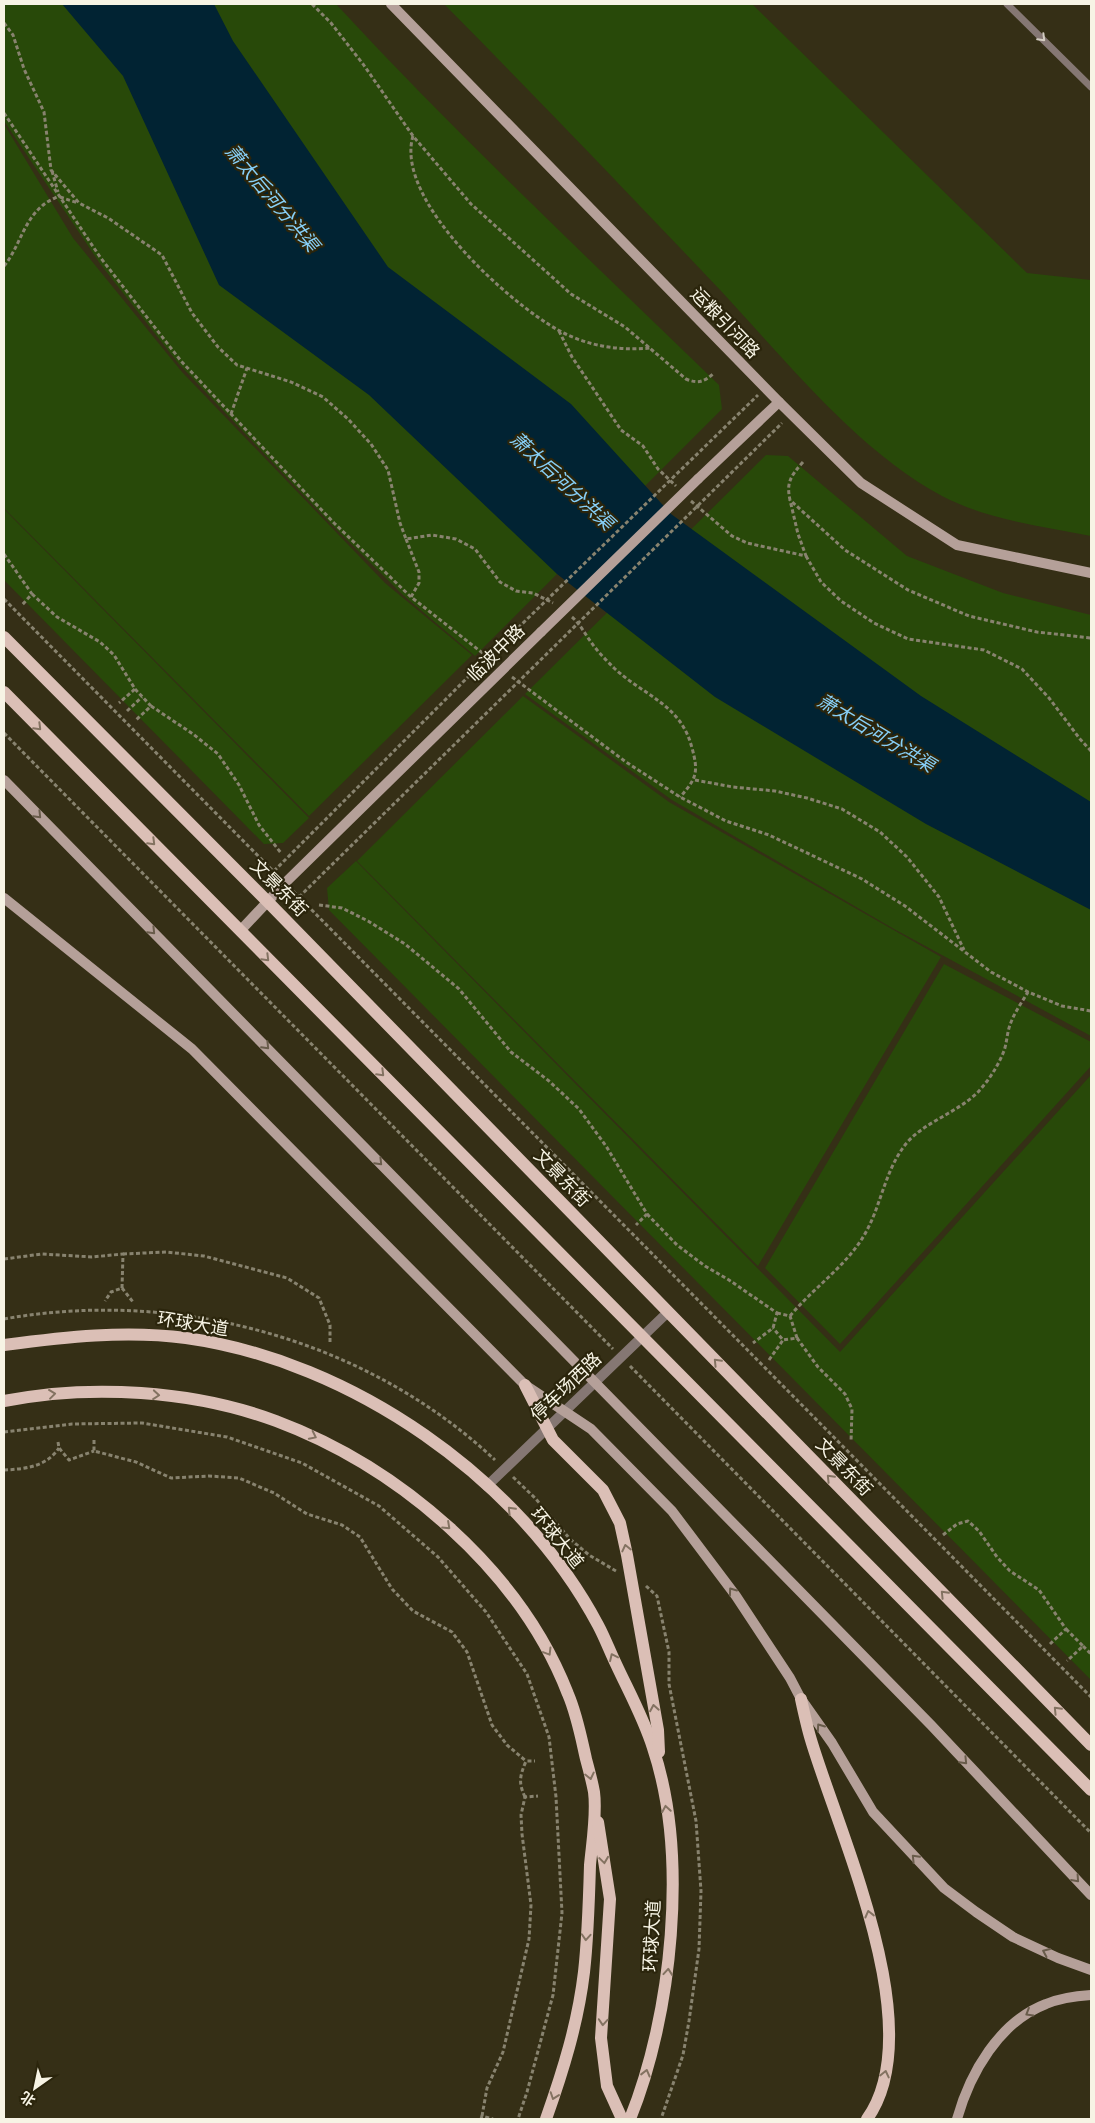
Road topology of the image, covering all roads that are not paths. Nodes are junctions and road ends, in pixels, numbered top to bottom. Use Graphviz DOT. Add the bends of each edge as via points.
graph roads {
  1 [pos="391,4"];
  2 [pos="1007,4"];
  3 [pos="1091,87"];
  4 [pos="779,402"];
  5 [pos="1091,573"];
  6 [pos="4,637"];
  7 [pos="4,692"];
  8 [pos="4,780"];
  9 [pos="4,898"];
  10 [pos="267,901"];
  11 [pos="240,931"];
  12 [pos="668,1312"];
  13 [pos="641,1336"];
  14 [pos="4,1345"];
  15 [pos="594,1381"];
  16 [pos="526,1385"];
  17 [pos="4,1401"];
  18 [pos="564,1411"];
  19 [pos="547,1428"];
  20 [pos="486,1486"];
  21 [pos="800,1700"];
  22 [pos="1091,1745"];
  23 [pos="660,1774"];
  24 [pos="1091,1790"];
  25 [pos="594,1794"];
  26 [pos="1091,1895"];
  27 [pos="1091,1970"];
  28 [pos="1091,1995"];
  29 [pos="546,2119"];
  30 [pos="622,2119"];
  31 [pos="630,2119"];
  32 [pos="867,2119"];
  33 [pos="957,2119"];
  1 -- 4 [label="street, 运粮引河路"];
  2 -- 3 [label="lane, one-way"];
  4 -- 5 [label="street, 运粮引河路" via="861,483 957,545"];
  4 -- 10 [label="street, 临波中路, bridge"];
  6 -- 10 [label="main road, 文景东街"];
  7 -- 11 [label="main road, one-way"];
  8 -- 15 [label="street, one-way"];
  9 -- 16 [label="street" via="192,1049"];
  10 -- 11 [label="street, 临波中路"];
  10 -- 12 [label="main road, 文景东街"];
  11 -- 13 [label="main road, one-way"];
  12 -- 13 [label="street, 停车场西路"];
  22 -- 12 [label="main road, 文景东街, one-way"];
  13 -- 15 [label="street, 停车场西路"];
  13 -- 24 [label="main road"];
  14 -- 20 [label="main road, 环球大道" via="68,1336 147,1335 187,1338 269,1358 372,1402 441,1447"];
  15 -- 18 [label="street, 停车场西路"];
  15 -- 26 [label="street, one-way" via="931,1725"];
  16 -- 18 [label="street"];
  16 -- 19 [label="main road"];
  17 -- 25 [label="main road, one-way" via="71,1393 141,1394 208,1402 297,1429 364,1464 446,1524 495,1574 516,1602 554,1663 569,1695"];
  18 -- 19 [label="street, 停车场西路"];
  21 -- 18 [label="street, one-way" via="736,1596 672,1511 591,1429"];
  19 -- 20 [label="street, 停车场西路"];
  23 -- 19 [label="main road, one-way" via="658,1730 620,1523 603,1490 554,1440"];
  23 -- 20 [label="main road, 环球大道, one-way" via="650,1738 598,1626 554,1559 528,1527"];
  27 -- 21 [label="street, one-way" via="1013,1937 944,1888 873,1812 832,1743"];
  32 -- 21 [label="main road, one-way" via="874,2109 886,2073 889,2021 881,1964 861,1885"];
  31 -- 23 [label="main road, 环球大道, one-way" via="643,2088 668,1977 672,1896 670,1847"];
  25 -- 29 [label="main road, one-way" via="584,1971 565,2065"];
  25 -- 30 [label="main road, one-way" via="610,1899 601,2038 606,2086"];
  28 -- 33 [label="street, one-way" via="1046,2003 1023,2016 996,2040 974,2073"];
}
